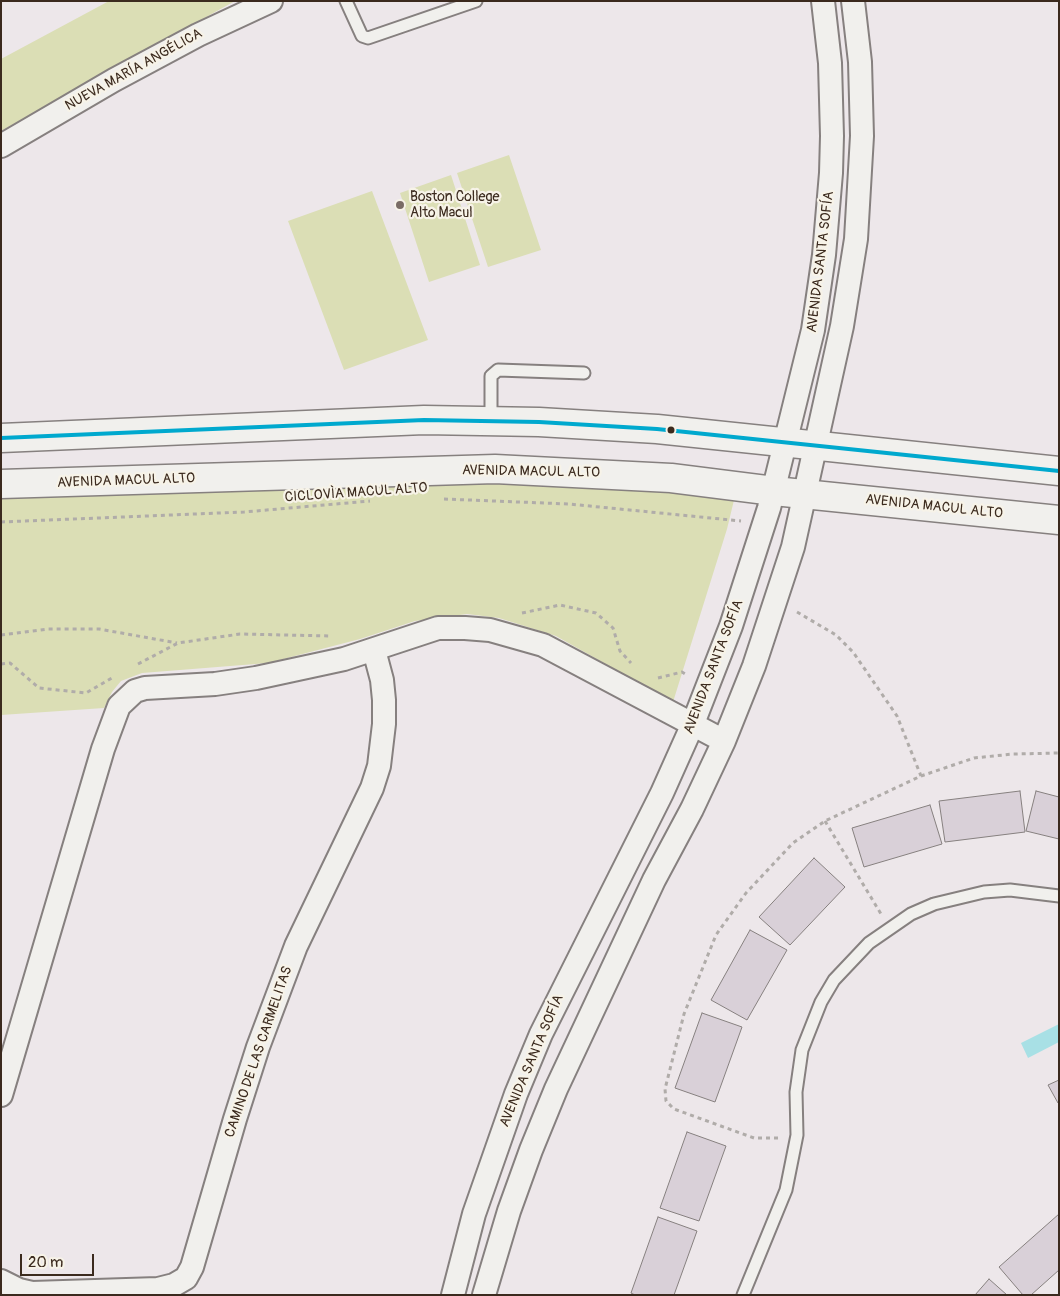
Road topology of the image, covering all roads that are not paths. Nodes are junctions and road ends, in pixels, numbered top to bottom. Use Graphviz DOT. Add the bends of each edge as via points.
graph roads {
  1 [pos="271,1"];
  2 [pos="346,1"];
  3 [pos="476,1"];
  4 [pos="823,1"];
  5 [pos="853,1"];
  6 [pos="1,146"];
  7 [pos="584,373"];
  8 [pos="491,421"];
  9 [pos="1,438"];
  10 [pos="786,443"];
  11 [pos="815,447"];
  12 [pos="1059,471"];
  13 [pos="1,484"];
  14 [pos="806,494"];
  15 [pos="772,500"];
  16 [pos="1059,520"];
  17 [pos="374,650"];
  18 [pos="692,726"];
  19 [pos="724,741"];
  20 [pos="1059,896"];
  21 [pos="1,1095"];
  22 [pos="1,1281"];
  23 [pos="453,1295"];
  24 [pos="484,1295"];
  25 [pos="743,1295"];
  1 -- 6 [label="street, NUEVA MARÍA ANGÉLICA" via="128,72"];
  2 -- 3 [label="lane" via="362,36 368,38"];
  4 -- 10 [label="street, AVENIDA SANTA SOFÍA" via="831,96 828,216 813,330"];
  5 -- 11 [label="street, AVENIDA SANTA SOFÍA" via="861,96 860,202 852,278"];
  7 -- 8 [label="lane" via="498,370 491,376"];
  8 -- 9 [label="street" via="424,420"];
  8 -- 10 [label="street" via="657,429"];
  10 -- 11 [label="street"];
  10 -- 15 [label="street, AVENIDA SANTA SOFÍA"];
  11 -- 12 [label="street"];
  11 -- 14 [label="street, AVENIDA SANTA SOFÍA"];
  13 -- 15 [label="street, AVENIDA MACUL ALTO" via="495,469 671,478"];
  14 -- 15 [label="street, AVENIDA MACUL ALTO"];
  14 -- 16 [label="street, AVENIDA MACUL ALTO"];
  14 -- 19 [label="street, AVENIDA SANTA SOFÍA" via="777,600"];
  15 -- 18 [label="street, AVENIDA SANTA SOFÍA" via="731,626"];
  17 -- 18 [label="street" via="438,628 482,629 515,636 543,646"];
  17 -- 21 [label="street" via="256,678 145,688 119,706 103,749"];
  17 -- 22 [label="street, CAMINO DE LAS CARMELITAS" via="384,700 379,766 372,788 296,946 234,1119 192,1267 186,1278 158,1289 32,1293"];
  18 -- 19 [label="street"];
  18 -- 23 [label="street, AVENIDA SANTA SOFÍA" via="662,793 541,1034 494,1153"];
  19 -- 24 [label="street, AVENIDA SANTA SOFÍA" via="654,880 556,1089 509,1211"];
  20 -- 25 [label="lane" via="1010,890 958,896 911,914 890,927 869,943 840,974 821,1002 802,1050 796,1092 796,1139 786,1190"];
}
